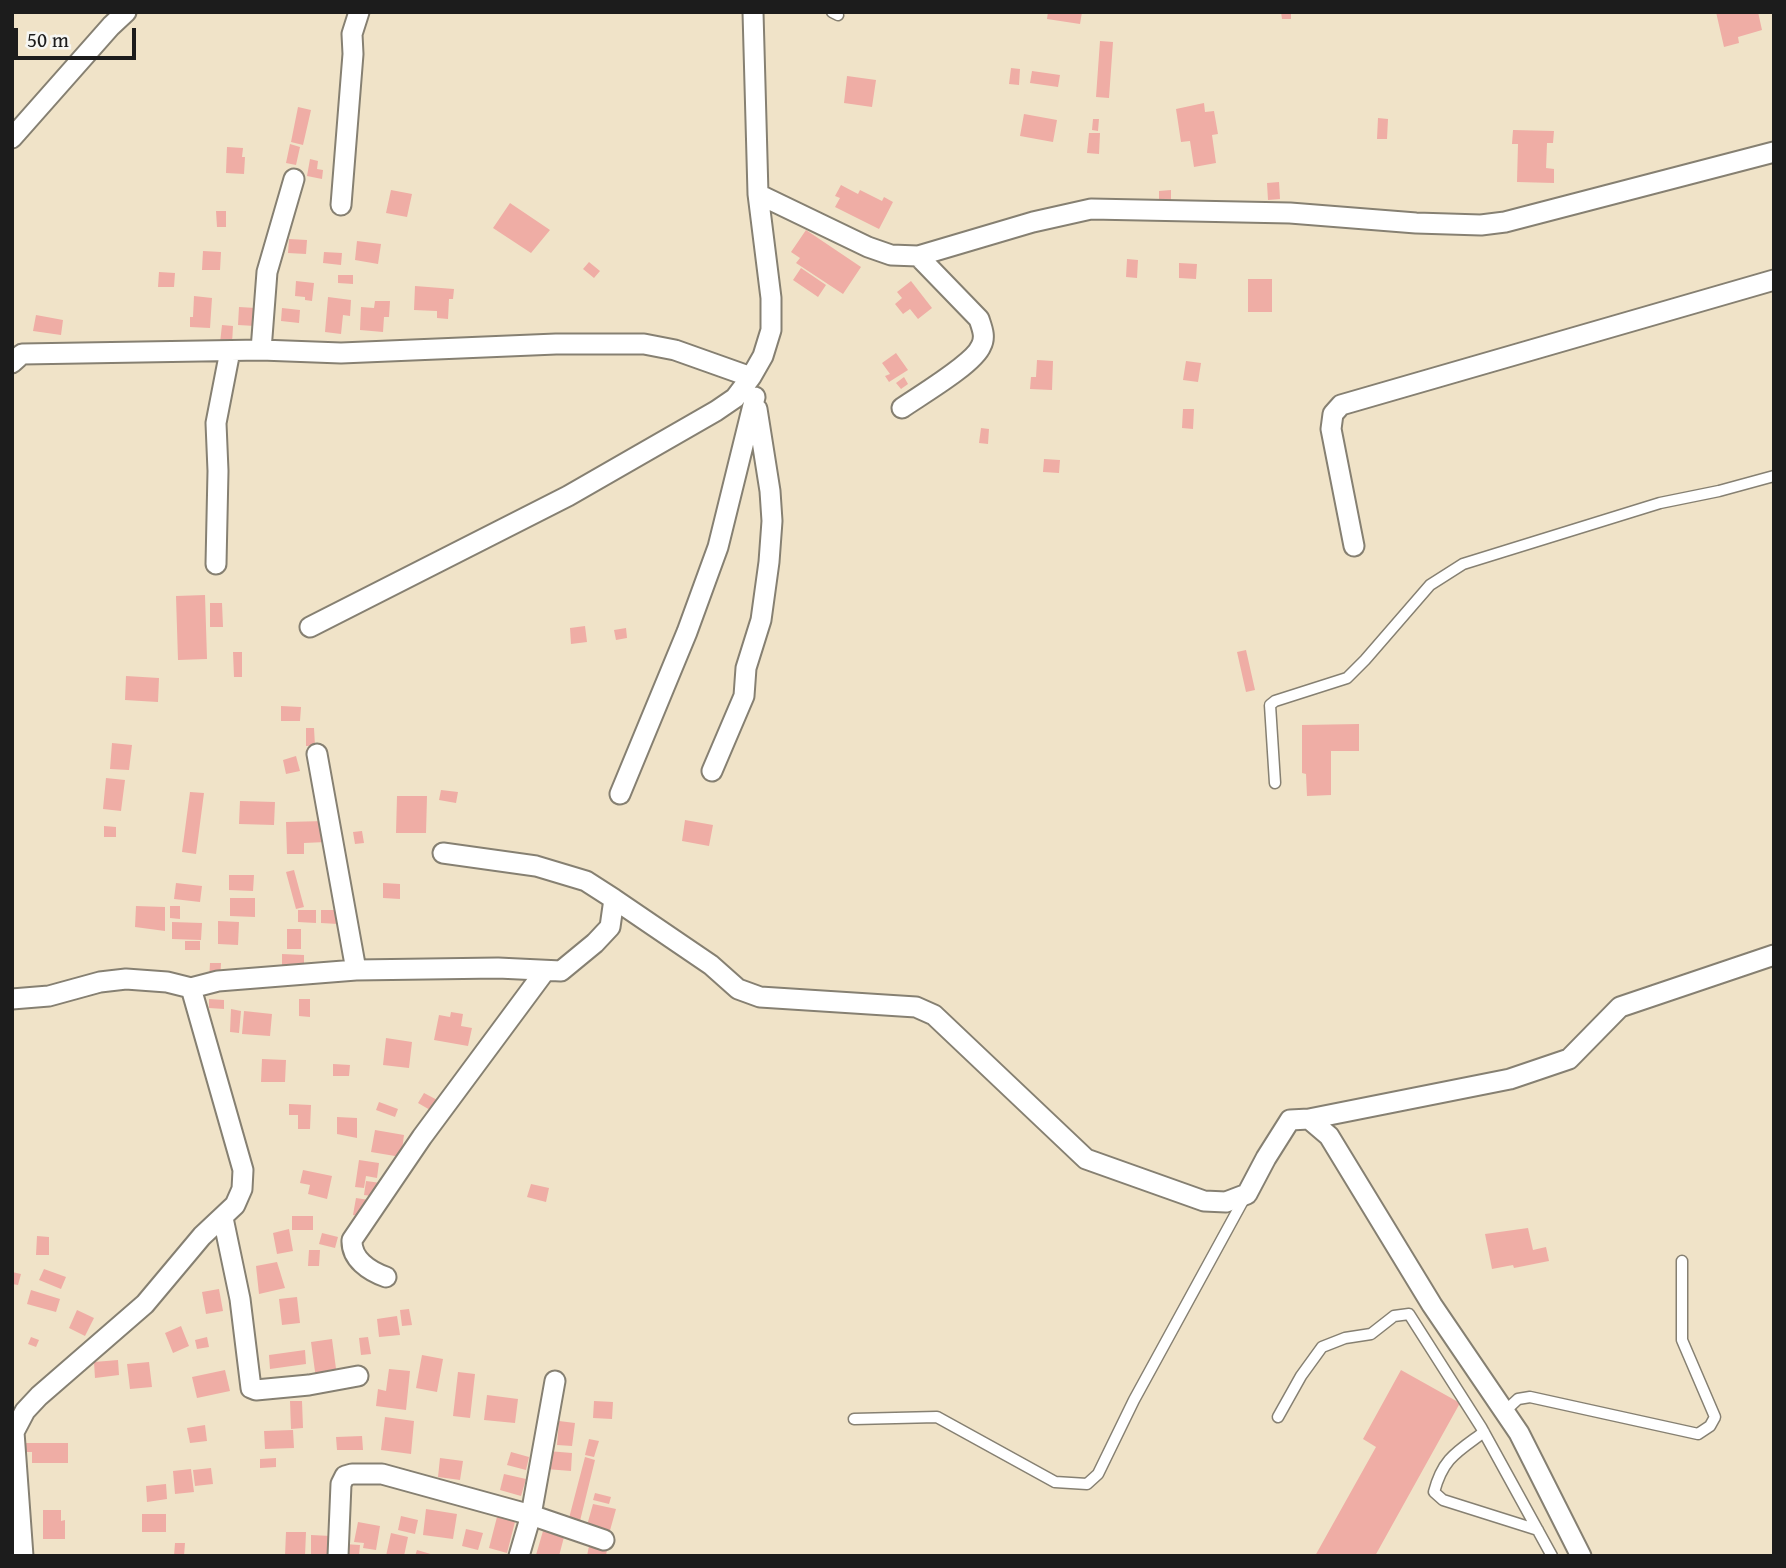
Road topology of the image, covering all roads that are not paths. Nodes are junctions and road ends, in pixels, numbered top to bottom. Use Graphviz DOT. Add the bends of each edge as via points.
graph roads {
  1 [pos="126,12"];
  2 [pos="359,12"];
  3 [pos="753,12"];
  4 [pos="12,138"];
  5 [pos="1774,152"];
  6 [pos="294,179"];
  7 [pos="758,194"];
  8 [pos="341,205"];
  9 [pos="918,256"];
  10 [pos="1774,280"];
  11 [pos="230,351"];
  12 [pos="261,351"];
  13 [pos="15,355"];
  14 [pos="753,387"];
  15 [pos="902,408"];
  16 [pos="1774,476"];
  17 [pos="1354,546"];
  18 [pos="216,564"];
  19 [pos="310,628"];
  20 [pos="317,754"];
  21 [pos="712,771"];
  22 [pos="1275,783"];
  23 [pos="620,794"];
  24 [pos="443,853"];
  25 [pos="614,899"];
  26 [pos="1774,954"];
  27 [pos="356,970"];
  28 [pos="545,971"];
  29 [pos="191,988"];
  30 [pos="12,999"];
  31 [pos="1309,1119"];
  32 [pos="1247,1194"];
  33 [pos="223,1217"];
  34 [pos="1682,1261"];
  35 [pos="386,1276"];
  36 [pos="358,1376"];
  37 [pos="555,1381"];
  38 [pos="1504,1412"];
  39 [pos="1278,1418"];
  40 [pos="854,1419"];
  41 [pos="1484,1432"];
  42 [pos="531,1515"];
  43 [pos="1538,1530"];
  44 [pos="604,1540"];
  45 [pos="23,1556"];
  46 [pos="338,1556"];
  47 [pos="519,1556"];
  48 [pos="1552,1556"];
  49 [pos="1581,1556"];
  1 -- 4 [label="street"];
  2 -- 8 [label="street" via="352,34"];
  3 -- 7 [label="street"];
  5 -- 9 [label="street" via="1481,225 1290,213 1091,209"];
  6 -- 12 [label="street" via="267,272"];
  7 -- 9 [label="street" via="868,247 891,255"];
  7 -- 14 [label="street" via="771,330"];
  9 -- 15 [label="street" via="979,319 984,331 981,346 969,361"];
  10 -- 17 [label="street" via="1341,405 1333,414 1331,429"];
  11 -- 12 [label="street"];
  11 -- 13 [label="street"];
  11 -- 18 [label="street" via="216,423"];
  12 -- 14 [label="street" via="644,344 675,350"];
  14 -- 19 [label="street" via="568,496"];
  14 -- 21 [label="street" via="770,491 769,562 744,696"];
  14 -- 23 [label="street" via="718,547"];
  16 -- 22 [label="lane" via="1660,503 1463,564 1430,585 1347,678 1270,705"];
  20 -- 27 [label="street"];
  24 -- 25 [label="street" via="536,866 586,881"];
  25 -- 28 [label="street" via="610,927 595,943 561,971"];
  25 -- 32 [label="street" via="711,965 738,989 760,997 916,1007 934,1016 1086,1159 1204,1201 1226,1202"];
  26 -- 31 [label="street" via="1620,1007 1569,1059 1510,1079"];
  27 -- 28 [label="street"];
  27 -- 29 [label="street" via="218,981"];
  28 -- 35 [label="street" via="352,1240 354,1253 370,1271"];
  29 -- 30 [label="street" via="126,979"];
  29 -- 33 [label="street" via="243,1170 239,1197"];
  31 -- 32 [label="street" via="1290,1120"];
  31 -- 38 [label="street" via="1329,1136 1432,1306"];
  32 -- 40 [label="lane" via="1097,1474 1087,1484 1055,1482 937,1417"];
  33 -- 36 [label="street" via="240,1299 251,1388"];
  33 -- 45 [label="street" via="145,1304 25,1411 14,1432"];
  34 -- 38 [label="lane" via="1682,1340 1716,1417 1710,1426 1698,1434 1530,1397 1518,1399"];
  37 -- 42 [label="street"];
  38 -- 49 [label="street"];
  39 -- 41 [label="lane" via="1322,1347 1371,1335 1394,1316 1409,1314"];
  41 -- 43 [label="lane"];
  41 -- 43 [label="lane" via="1440,1471 1434,1492 1443,1500"];
  42 -- 44 [label="street"];
  42 -- 46 [label="street" via="382,1474 352,1474 341,1483"];
  42 -- 47 [label="street"];
  43 -- 48 [label="lane"];
}
